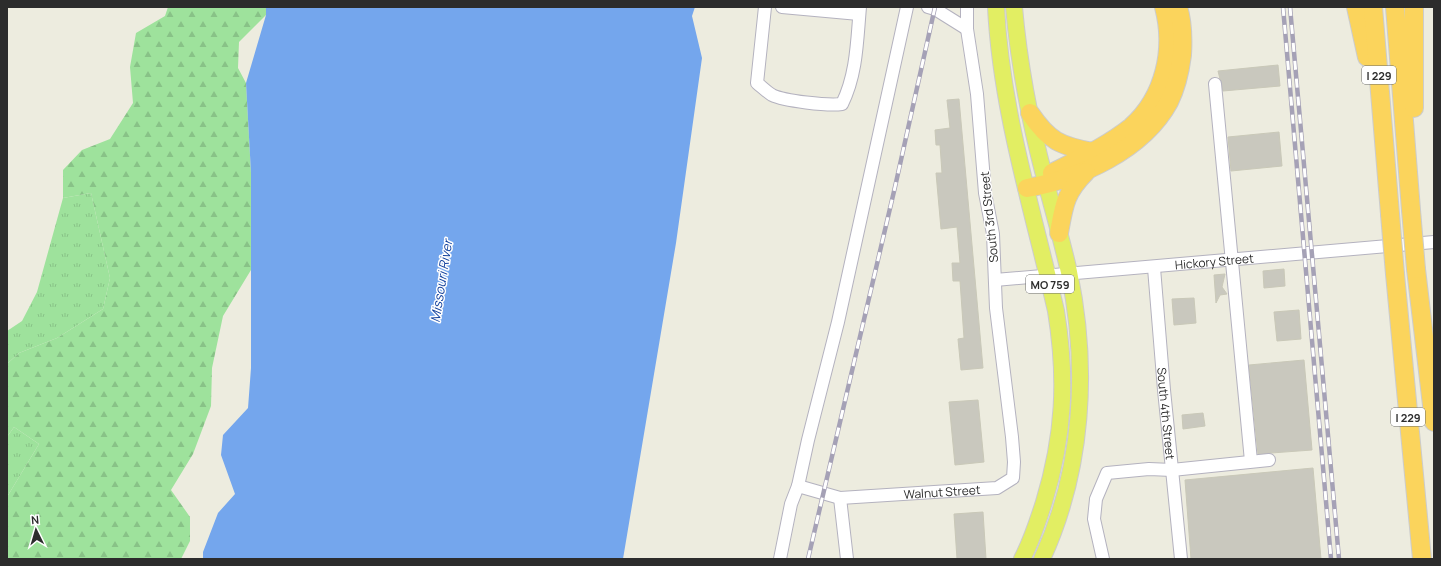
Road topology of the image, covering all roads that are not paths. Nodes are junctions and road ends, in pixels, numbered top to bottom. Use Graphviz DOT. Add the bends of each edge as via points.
graph roads {
  1 [pos="765,7"];
  2 [pos="782,7"];
  3 [pos="907,7"];
  4 [pos="928,7"];
  5 [pos="967,7"];
  6 [pos="996,7"];
  7 [pos="1014,7"];
  8 [pos="1164,7"];
  9 [pos="1178,7"];
  10 [pos="1356,7"];
  11 [pos="1373,7"];
  12 [pos="1395,7"];
  13 [pos="1414,7"];
  14 [pos="859,10"];
  15 [pos="967,29"];
  16 [pos="1215,84"];
  17 [pos="1030,113"];
  18 [pos="1384,143"];
  19 [pos="1093,152"];
  20 [pos="1408,159"];
  21 [pos="1087,171"];
  22 [pos="1045,181"];
  23 [pos="1027,188"];
  24 [pos="1059,233"];
  25 [pos="1434,242"];
  26 [pos="1231,260"];
  27 [pos="1154,268"];
  28 [pos="1069,273"];
  29 [pos="1048,275"];
  30 [pos="995,280"];
  31 [pos="1434,422"];
  32 [pos="1013,450"];
  33 [pos="1269,460"];
  34 [pos="1251,461"];
  35 [pos="1172,470"];
  36 [pos="798,486"];
  37 [pos="840,498"];
  38 [pos="780,559"];
  39 [pos="847,559"];
  40 [pos="1022,559"];
  41 [pos="1042,559"];
  42 [pos="1103,559"];
  43 [pos="1181,559"];
  44 [pos="1422,559"];
  1 -- 14 [label="street" via="757,83 771,95 790,101 834,105 842,104 849,91 857,55"];
  2 -- 14 [label="street"];
  3 -- 36 [label="street" via="838,322"];
  4 -- 15 [label="street"];
  5 -- 15 [label="street, South 3rd Street"];
  6 -- 23 [label="main road, MO 759" via="997,39 1005,94"];
  7 -- 17 [label="main road, MO 759" via="1017,45"];
  8 -- 19 [label="highway" via="1169,25 1169,49 1163,80 1149,105 1132,126"];
  9 -- 21 [label="highway" via="1183,42 1180,72 1169,102 1154,124 1132,144"];
  10 -- 18 [label="highway"];
  11 -- 18 [label="highway, I 229"];
  12 -- 20 [label="highway, I 229"];
  13 -- 20 [label="highway" via="1414,104"];
  15 -- 30 [label="street, South 3rd Street" via="977,94 985,193 993,234"];
  16 -- 26 [label="street"];
  17 -- 19 [label="highway" via="1043,131 1056,141"];
  17 -- 22 [label="main road, MO 759"];
  18 -- 44 [label="highway, I 229, bridge"];
  19 -- 22 [label="highway"];
  20 -- 31 [label="highway, I 229, bridge" via="1416,269"];
  21 -- 22 [label="highway"];
  21 -- 24 [label="highway" via="1075,182 1064,201"];
  22 -- 23 [label="highway"];
  22 -- 24 [label="main road, MO 759"];
  23 -- 29 [label="main road, MO 759"];
  24 -- 28 [label="main road, MO 759"];
  25 -- 26 [label="street, Hickory Street"];
  26 -- 27 [label="street, Hickory Street"];
  26 -- 34 [label="street"];
  27 -- 28 [label="street, Hickory Street"];
  27 -- 35 [label="street, South 4th Street"];
  28 -- 29 [label="street, Hickory Street"];
  28 -- 41 [label="main road, MO 759" via="1080,350 1080,404 1075,455 1066,492"];
  29 -- 30 [label="street, Hickory Street"];
  29 -- 40 [label="main road, MO 759" via="1061,346 1063,385 1060,428 1051,479"];
  30 -- 32 [label="street, South 3rd Street" via="1001,357"];
  32 -- 37 [label="street, Walnut Street" via="1013,478 997,488"];
  33 -- 34 [label="street"];
  34 -- 35 [label="street"];
  35 -- 42 [label="street" via="1149,469 1107,474 1096,499 1094,519"];
  35 -- 43 [label="street, South 4th Street"];
  36 -- 37 [label="street"];
  36 -- 38 [label="street" via="791,504"];
  37 -- 39 [label="street"];
}
